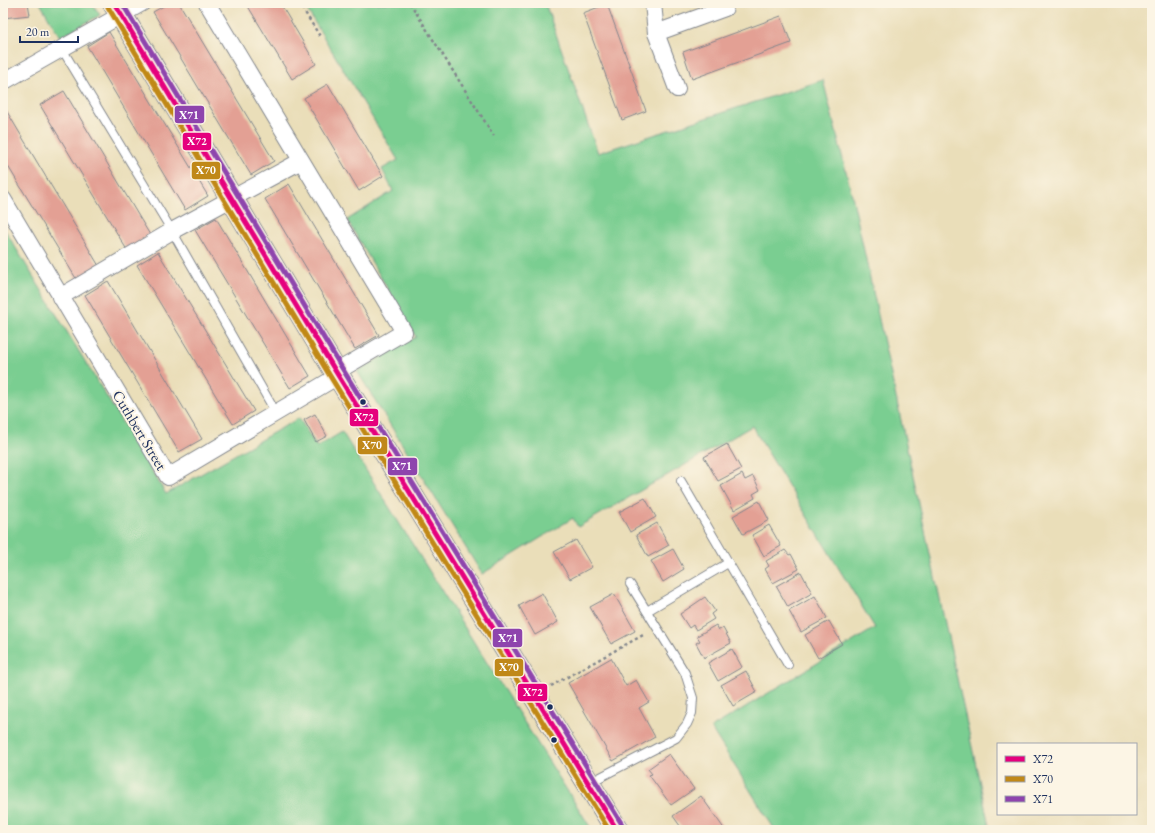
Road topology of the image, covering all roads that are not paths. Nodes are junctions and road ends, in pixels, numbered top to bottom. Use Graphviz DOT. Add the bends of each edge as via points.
graph roads {
  1 [pos="142,3"];
  2 [pos="207,3"];
  3 [pos="653,3"];
  4 [pos="725,8"];
  5 [pos="118,9"];
  6 [pos="656,33"];
  7 [pos="62,49"];
  8 [pos="3,82"];
  9 [pos="677,89"];
  10 [pos="301,161"];
  11 [pos="231,198"];
  12 [pos="3,199"];
  13 [pos="172,230"];
  14 [pos="60,297"];
  15 [pos="337,374"];
  16 [pos="276,413"];
  17 [pos="681,481"];
  18 [pos="728,563"];
  19 [pos="630,584"];
  20 [pos="647,611"];
  21 [pos="788,665"];
  22 [pos="588,783"];
  23 [pos="617,830"];
  1 -- 5 [label="street"];
  2 -- 10 [label="street"];
  3 -- 6 [label="street"];
  4 -- 6 [label="street"];
  5 -- 7 [label="street"];
  5 -- 11 [label="highway"];
  6 -- 9 [label="street"];
  7 -- 8 [label="street"];
  7 -- 13 [label="lane"];
  10 -- 11 [label="street"];
  10 -- 15 [label="street, Cuthbert Street" via="404,332"];
  11 -- 13 [label="street"];
  11 -- 15 [label="highway"];
  12 -- 14 [label="street, Cuthbert Street"];
  13 -- 14 [label="street"];
  13 -- 16 [label="lane"];
  14 -- 16 [label="street, Cuthbert Street" via="168,477"];
  15 -- 16 [label="street, Cuthbert Street"];
  15 -- 22 [label="highway"];
  17 -- 18 [label="lane"];
  18 -- 20 [label="lane"];
  18 -- 21 [label="lane"];
  19 -- 20 [label="lane"];
  20 -- 22 [label="lane" via="685,673 693,698 692,713 676,738"];
  22 -- 23 [label="highway"];
}
